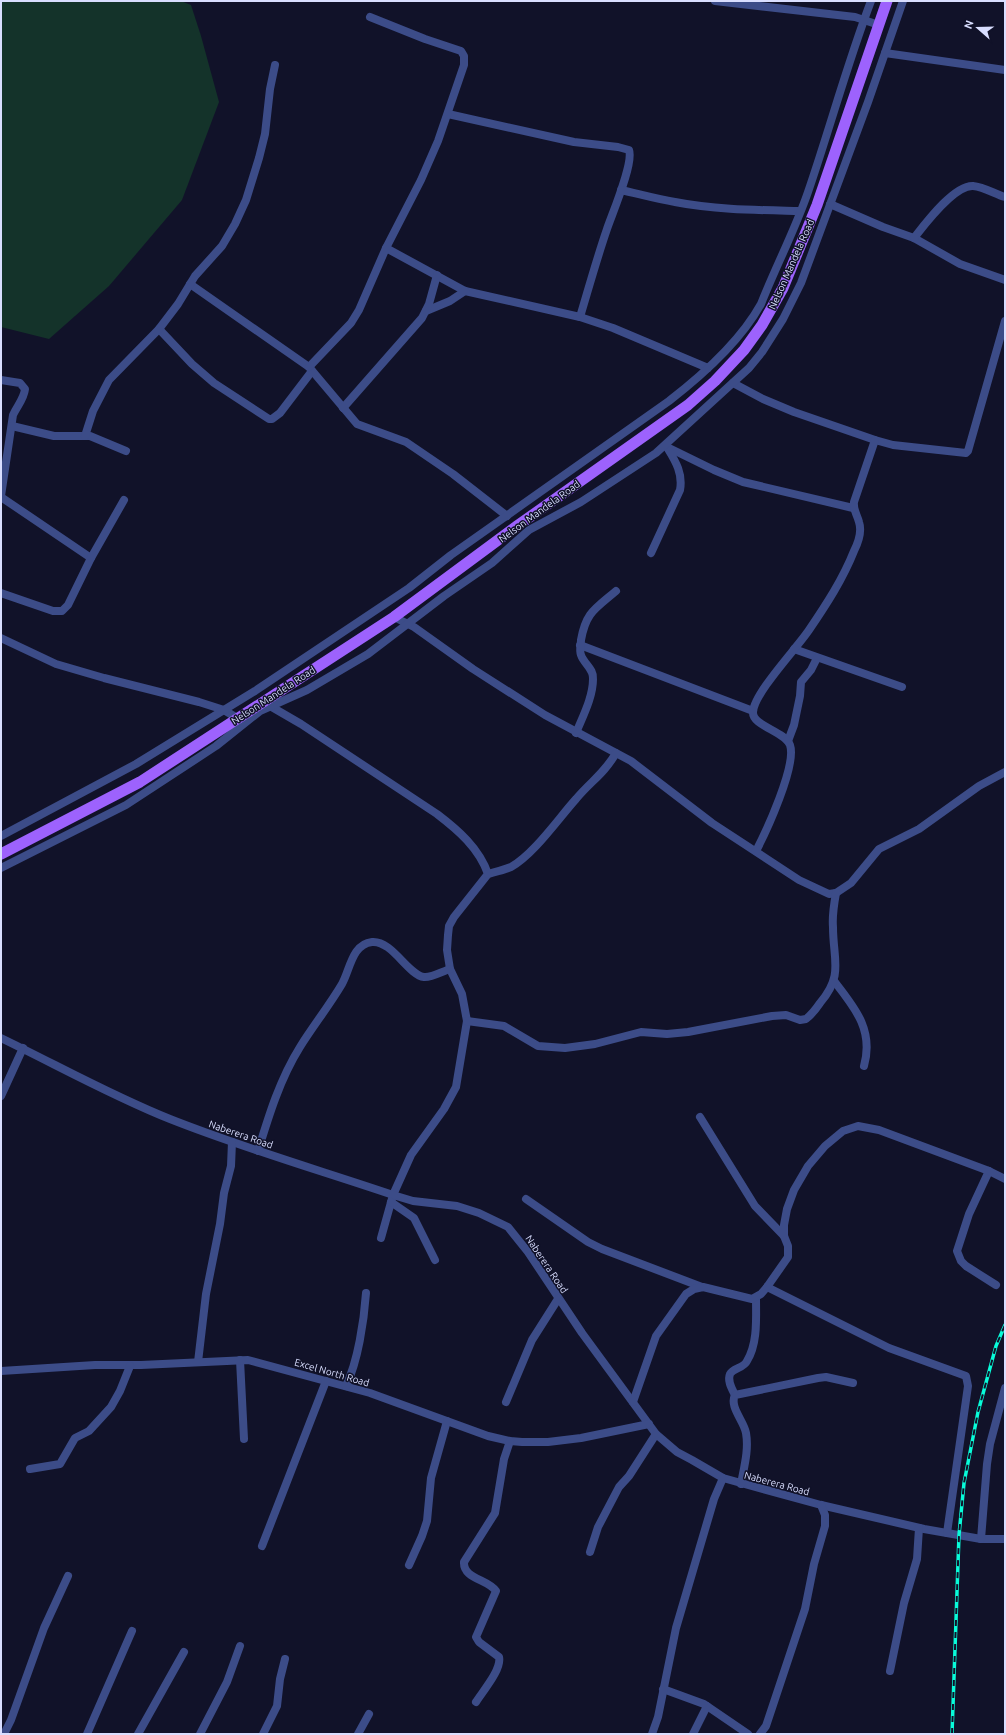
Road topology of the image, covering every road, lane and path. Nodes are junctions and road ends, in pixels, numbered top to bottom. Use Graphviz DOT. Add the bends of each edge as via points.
graph roads {
  1 [pos="715,1"];
  2 [pos="871,1"];
  3 [pos="887,1"];
  4 [pos="903,1"];
  5 [pos="370,17"];
  6 [pos="864,20"];
  7 [pos="879,25"];
  8 [pos="885,53"];
  9 [pos="275,65"];
  10 [pos="1005,70"];
  11 [pos="448,114"];
  12 [pos="621,190"];
  13 [pos="1005,197"];
  14 [pos="830,204"];
  15 [pos="800,211"];
  16 [pos="914,238"];
  17 [pos="386,248"];
  18 [pos="437,275"];
  19 [pos="1005,280"];
  20 [pos="190,284"];
  21 [pos="465,291"];
  22 [pos="426,311"];
  23 [pos="580,316"];
  24 [pos="1004,327"];
  25 [pos="160,330"];
  26 [pos="708,368"];
  27 [pos="311,369"];
  28 [pos="1,380"];
  29 [pos="733,383"];
  30 [pos="343,408"];
  31 [pos="12,426"];
  32 [pos="85,436"];
  33 [pos="875,440"];
  34 [pos="666,447"];
  35 [pos="126,451"];
  36 [pos="1,496"];
  37 [pos="124,500"];
  38 [pos="853,508"];
  39 [pos="507,516"];
  40 [pos="651,553"];
  41 [pos="91,558"];
  42 [pos="616,591"];
  43 [pos="1,593"];
  44 [pos="394,617"];
  45 [pos="408,624"];
  46 [pos="1,638"];
  47 [pos="580,645"];
  48 [pos="794,649"];
  49 [pos="817,658"];
  50 [pos="902,687"];
  51 [pos="270,706"];
  52 [pos="224,710"];
  53 [pos="753,711"];
  54 [pos="237,718"];
  55 [pos="576,732"];
  56 [pos="788,741"];
  57 [pos="616,753"];
  58 [pos="1005,772"];
  59 [pos="1,836"];
  60 [pos="756,851"];
  61 [pos="1,854"];
  62 [pos="1,868"];
  63 [pos="488,874"];
  64 [pos="836,893"];
  65 [pos="450,968"];
  66 [pos="834,981"];
  67 [pos="467,1021"];
  68 [pos="1,1038"];
  69 [pos="23,1048"];
  70 [pos="864,1066"];
  71 [pos="1,1096"];
  72 [pos="700,1117"];
  73 [pos="232,1142"];
  74 [pos="258,1151"];
  75 [pos="989,1171"];
  76 [pos="1005,1179"];
  77 [pos="392,1198"];
  78 [pos="526,1199"];
  79 [pos="784,1236"];
  80 [pos="381,1238"];
  81 [pos="435,1260"];
  82 [pos="996,1286"];
  83 [pos="703,1287"];
  84 [pos="767,1288"];
  85 [pos="366,1293"];
  86 [pos="756,1298"];
  87 [pos="558,1299"];
  88 [pos="240,1360"];
  89 [pos="198,1362"];
  90 [pos="130,1366"];
  91 [pos="1,1371"];
  92 [pos="326,1381"];
  93 [pos="853,1383"];
  94 [pos="346,1386"];
  95 [pos="1005,1388"];
  96 [pos="735,1395"];
  97 [pos="506,1402"];
  98 [pos="633,1402"];
  99 [pos="447,1420"];
  100 [pos="649,1424"];
  101 [pos="656,1434"];
  102 [pos="244,1439"];
  103 [pos="510,1441"];
  104 [pos="30,1469"];
  105 [pos="723,1478"];
  106 [pos="741,1484"];
  107 [pos="821,1505"];
  108 [pos="919,1528"];
  109 [pos="947,1533"];
  110 [pos="981,1538"];
  111 [pos="1005,1539"];
  112 [pos="262,1546"];
  113 [pos="590,1552"];
  114 [pos="409,1565"];
  115 [pos="68,1576"];
  116 [pos="132,1631"];
  117 [pos="240,1646"];
  118 [pos="184,1652"];
  119 [pos="285,1659"];
  120 [pos="890,1671"];
  121 [pos="664,1690"];
  122 [pos="476,1702"];
  123 [pos="707,1706"];
  124 [pos="369,1714"];
  125 [pos="740,1731"];
  126 [pos="4,1734"];
  127 [pos="87,1734"];
  128 [pos="138,1734"];
  129 [pos="200,1734"];
  130 [pos="263,1734"];
  131 [pos="358,1734"];
  132 [pos="652,1734"];
  133 [pos="693,1734"];
  134 [pos="748,1734"];
  135 [pos="760,1734"];
  1 -- 6 [label="street"];
  2 -- 6 [label="street"];
  3 -- 7 [label="main road, Nelson Mandela Road"];
  4 -- 8 [label="street"];
  5 -- 11 [label="street" via="456,49 463,54 464,65"];
  6 -- 7 [label="street"];
  6 -- 15 [label="street" via="831,125"];
  7 -- 44 [label="main road, Nelson Mandela Road" via="817,205 782,288 762,325 744,350 688,405"];
  8 -- 10 [label="street"];
  8 -- 14 [label="street"];
  9 -- 20 [label="street" via="265,134 246,200 222,246"];
  11 -- 12 [label="street" via="574,142 627,148 630,154"];
  11 -- 17 [label="street" via="421,180"];
  12 -- 15 [label="street" via="695,205"];
  12 -- 23 [label="street"];
  13 -- 16 [label="street" via="978,187 966,188 941,206"];
  14 -- 16 [label="street"];
  14 -- 29 [label="street" via="801,283 786,313 762,352"];
  15 -- 26 [label="street" via="756,313 736,339"];
  16 -- 19 [label="street" via="960,264"];
  17 -- 18 [label="street"];
  17 -- 27 [label="street" via="354,320"];
  18 -- 21 [label="street"];
  18 -- 22 [label="street"];
  20 -- 25 [label="street"];
  20 -- 27 [label="street"];
  21 -- 22 [label="street" via="450,301"];
  21 -- 23 [label="street"];
  22 -- 30 [label="street" via="418,324"];
  23 -- 26 [label="street"];
  24 -- 33 [label="street" via="967,452 893,445"];
  25 -- 27 [label="street" via="214,383 269,419 280,413"];
  25 -- 32 [label="street" via="109,380 93,411"];
  26 -- 39 [label="street" via="669,401"];
  27 -- 30 [label="street"];
  28 -- 31 [label="street" via="20,383 25,389 23,399 15,411"];
  29 -- 33 [label="street" via="794,412"];
  29 -- 34 [label="street"];
  30 -- 39 [label="street" via="356,424 406,442"];
  31 -- 32 [label="street" via="54,436"];
  31 -- 36 [label="street"];
  32 -- 35 [label="street"];
  33 -- 38 [label="street"];
  34 -- 38 [label="street" via="743,482"];
  34 -- 40 [label="street" via="680,470 681,483"];
  34 -- 45 [label="street" via="581,502 529,530 492,563"];
  36 -- 41 [label="street"];
  37 -- 41 [label="street"];
  38 -- 48 [label="street" via="860,528 855,550 840,580"];
  39 -- 52 [label="street" via="392,600"];
  41 -- 43 [label="street" via="68,605 62,611 53,611"];
  42 -- 47 [label="street" via="587,618"];
  44 -- 45 [label="street"];
  44 -- 54 [label="main road, Nelson Mandela Road"];
  45 -- 51 [label="street" via="342,670 307,690"];
  45 -- 55 [label="street" via="512,694"];
  46 -- 52 [label="street" via="56,664"];
  47 -- 53 [label="street"];
  47 -- 55 [label="street" via="581,656 591,670 593,678 588,702"];
  48 -- 49 [label="street"];
  48 -- 53 [label="street" via="762,692"];
  49 -- 50 [label="street"];
  49 -- 56 [label="street" via="801,682 794,725"];
  51 -- 62 [label="street" via="216,746 126,805"];
  51 -- 63 [label="street" via="454,827 477,852"];
  52 -- 54 [label="street"];
  52 -- 59 [label="street" via="136,764"];
  53 -- 56 [label="street" via="756,720"];
  54 -- 61 [label="main road, Nelson Mandela Road" via="140,782"];
  55 -- 57 [label="street"];
  56 -- 60 [label="street" via="791,752 776,810"];
  57 -- 60 [label="street" via="645,770 712,824"];
  57 -- 63 [label="street" via="604,772 586,788 534,848 510,867"];
  58 -- 64 [label="street" via="979,786 919,829 878,849 851,883"];
  60 -- 64 [label="street" via="812,887 829,894"];
  63 -- 65 [label="street" via="449,926 447,950"];
  64 -- 66 [label="street" via="832,925 836,963"];
  65 -- 67 [label="street" via="462,994"];
  65 -- 74 [label="street" via="424,977 381,944 372,942 362,946 353,956 343,983 293,1060 276,1096"];
  66 -- 67 [label="street" via="822,1002 802,1020 786,1015 772,1016 688,1032 641,1032 578,1048 541,1047 504,1026"];
  66 -- 70 [label="street" via="863,1023 868,1046"];
  67 -- 77 [label="street" via="456,1087 411,1156"];
  68 -- 69 [label="street, Naberera Road"];
  69 -- 71 [label="street"];
  69 -- 73 [label="street, Naberera Road" via="99,1087"];
  72 -- 79 [label="street" via="755,1206"];
  73 -- 74 [label="street, Naberera Road"];
  73 -- 89 [label="street" via="231,1166 206,1294"];
  74 -- 77 [label="street, Naberera Road"];
  75 -- 76 [label="street"];
  75 -- 79 [label="street" via="879,1130 863,1126 852,1127 825,1146 802,1174 787,1209"];
  75 -- 82 [label="street" via="969,1214 958,1251 961,1261 966,1266"];
  77 -- 80 [label="street"];
  77 -- 81 [label="street" via="414,1218"];
  77 -- 87 [label="street, Naberera Road" via="457,1206 479,1213 508,1228 528,1252"];
  78 -- 83 [label="street" via="602,1249"];
  79 -- 84 [label="street" via="788,1256"];
  83 -- 86 [label="street"];
  83 -- 98 [label="street" via="694,1288 686,1294 658,1332"];
  84 -- 86 [label="street"];
  84 -- 109 [label="street" via="889,1348 966,1376 968,1386"];
  85 -- 94 [label="street" via="362,1326"];
  86 -- 96 [label="street" via="755,1334 750,1354 745,1365 730,1375 729,1381"];
  87 -- 97 [label="street" via="532,1340"];
  87 -- 98 [label="street, Naberera Road"];
  88 -- 89 [label="street, Excel North Road"];
  88 -- 92 [label="street, Excel North Road" via="265,1364"];
  88 -- 102 [label="street"];
  89 -- 90 [label="street, Excel North Road"];
  90 -- 91 [label="street, Excel North Road" via="95,1365"];
  90 -- 104 [label="street" via="111,1408 89,1431 75,1438 60,1464"];
  92 -- 94 [label="street, Excel North Road"];
  92 -- 112 [label="street"];
  93 -- 96 [label="street" via="826,1377"];
  94 -- 99 [label="street, Excel North Road"];
  95 -- 110 [label="street" via="990,1444"];
  96 -- 106 [label="street" via="733,1402 747,1433"];
  98 -- 100 [label="street, Naberera Road"];
  99 -- 103 [label="street, Excel North Road" via="488,1436"];
  99 -- 114 [label="street" via="431,1478 427,1521"];
  100 -- 101 [label="street, Naberera Road"];
  100 -- 103 [label="street, Excel North Road" via="581,1438 548,1442"];
  101 -- 105 [label="street, Naberera Road" via="677,1452"];
  101 -- 113 [label="street" via="630,1476 619,1487 598,1527"];
  103 -- 122 [label="street" via="504,1459 495,1513 464,1562 468,1573 492,1586 496,1591 476,1638 499,1657 500,1663"];
  105 -- 106 [label="street, Naberera Road"];
  105 -- 121 [label="street" via="714,1499 676,1628"];
  106 -- 107 [label="street, Naberera Road"];
  107 -- 108 [label="street, Naberera Road"];
  107 -- 135 [label="street" via="825,1515 825,1526 804,1609 766,1726"];
  108 -- 109 [label="street, Naberera Road"];
  108 -- 120 [label="street" via="917,1559 904,1603"];
  109 -- 110 [label="street, Naberera Road"];
  110 -- 111 [label="street, Naberera Road"];
  115 -- 126 [label="street" via="44,1628"];
  116 -- 127 [label="street"];
  117 -- 129 [label="street" via="227,1682"];
  118 -- 128 [label="street"];
  119 -- 130 [label="street" via="277,1706"];
  121 -- 123 [label="street"];
  121 -- 132 [label="street"];
  123 -- 125 [label="street"];
  123 -- 133 [label="street"];
  124 -- 131 [label="street"];
  125 -- 134 [label="street"];
}
